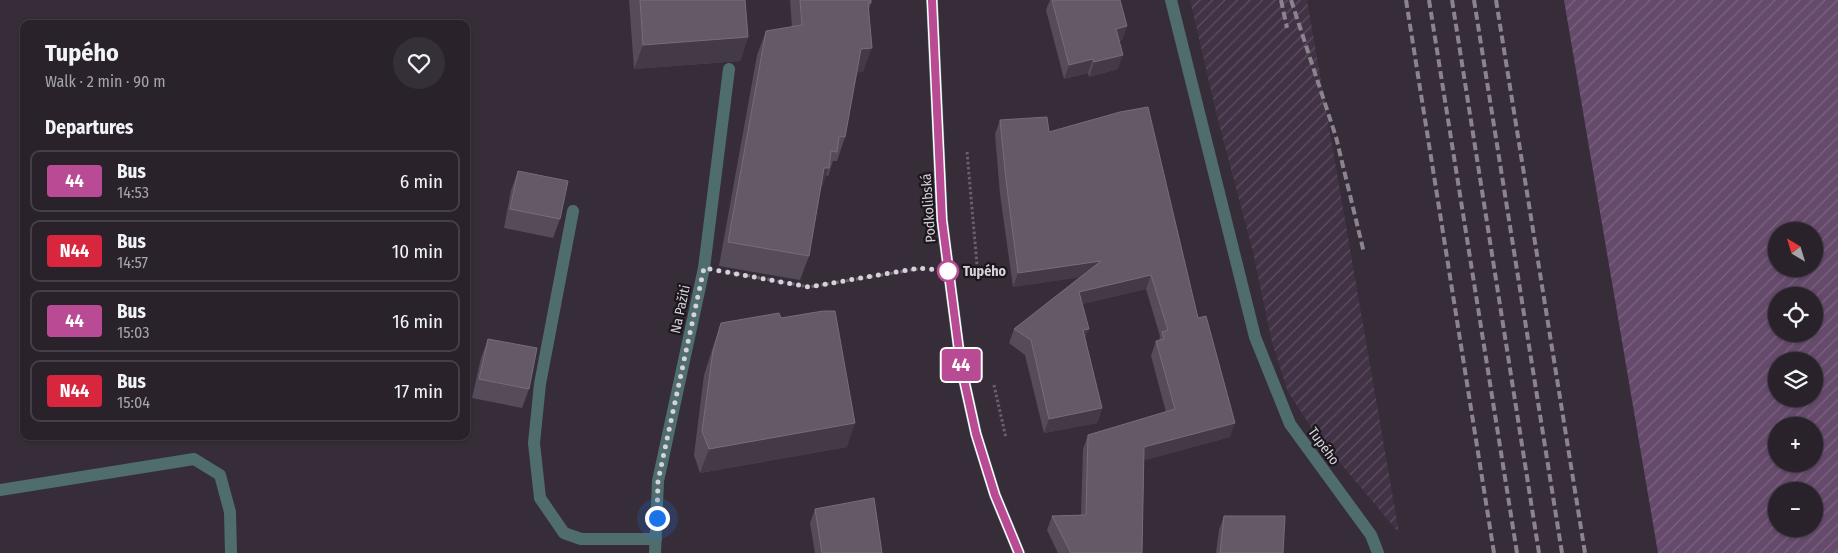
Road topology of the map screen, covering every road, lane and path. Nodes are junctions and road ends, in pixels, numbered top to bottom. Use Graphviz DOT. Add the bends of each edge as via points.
graph roads {
  1 [pos="932,0"];
  2 [pos="1171,0"];
  3 [pos="729,69"];
  4 [pos="967,149"];
  5 [pos="573,211"];
  6 [pos="704,268"];
  7 [pos="919,268"];
  8 [pos="978,276"];
  9 [pos="993,382"];
  10 [pos="1007,439"];
  11 [pos="0,490"];
  12 [pos="656,539"];
  13 [pos="231,553"];
  14 [pos="655,553"];
  15 [pos="1019,553"];
  16 [pos="1378,553"];
  1 -- 15 [label="street, Podkolibská" via="942,220 961,366 976,434 995,495"];
  2 -- 16 [label="street, Tupého" via="1255,337 1290,424 1371,535"];
  3 -- 6 [label="street, Na Pažiti"];
  4 -- 8 [label="path"];
  5 -- 12 [label="street" via="540,384 534,443 540,498 564,532 581,539"];
  6 -- 7 [label="path" via="809,287"];
  6 -- 12 [label="street, Na Pažiti" via="658,481"];
  9 -- 10 [label="path"];
  11 -- 13 [label="street" via="194,459 220,476 230,512"];
  12 -- 14 [label="street, Na Pažiti"];
}
